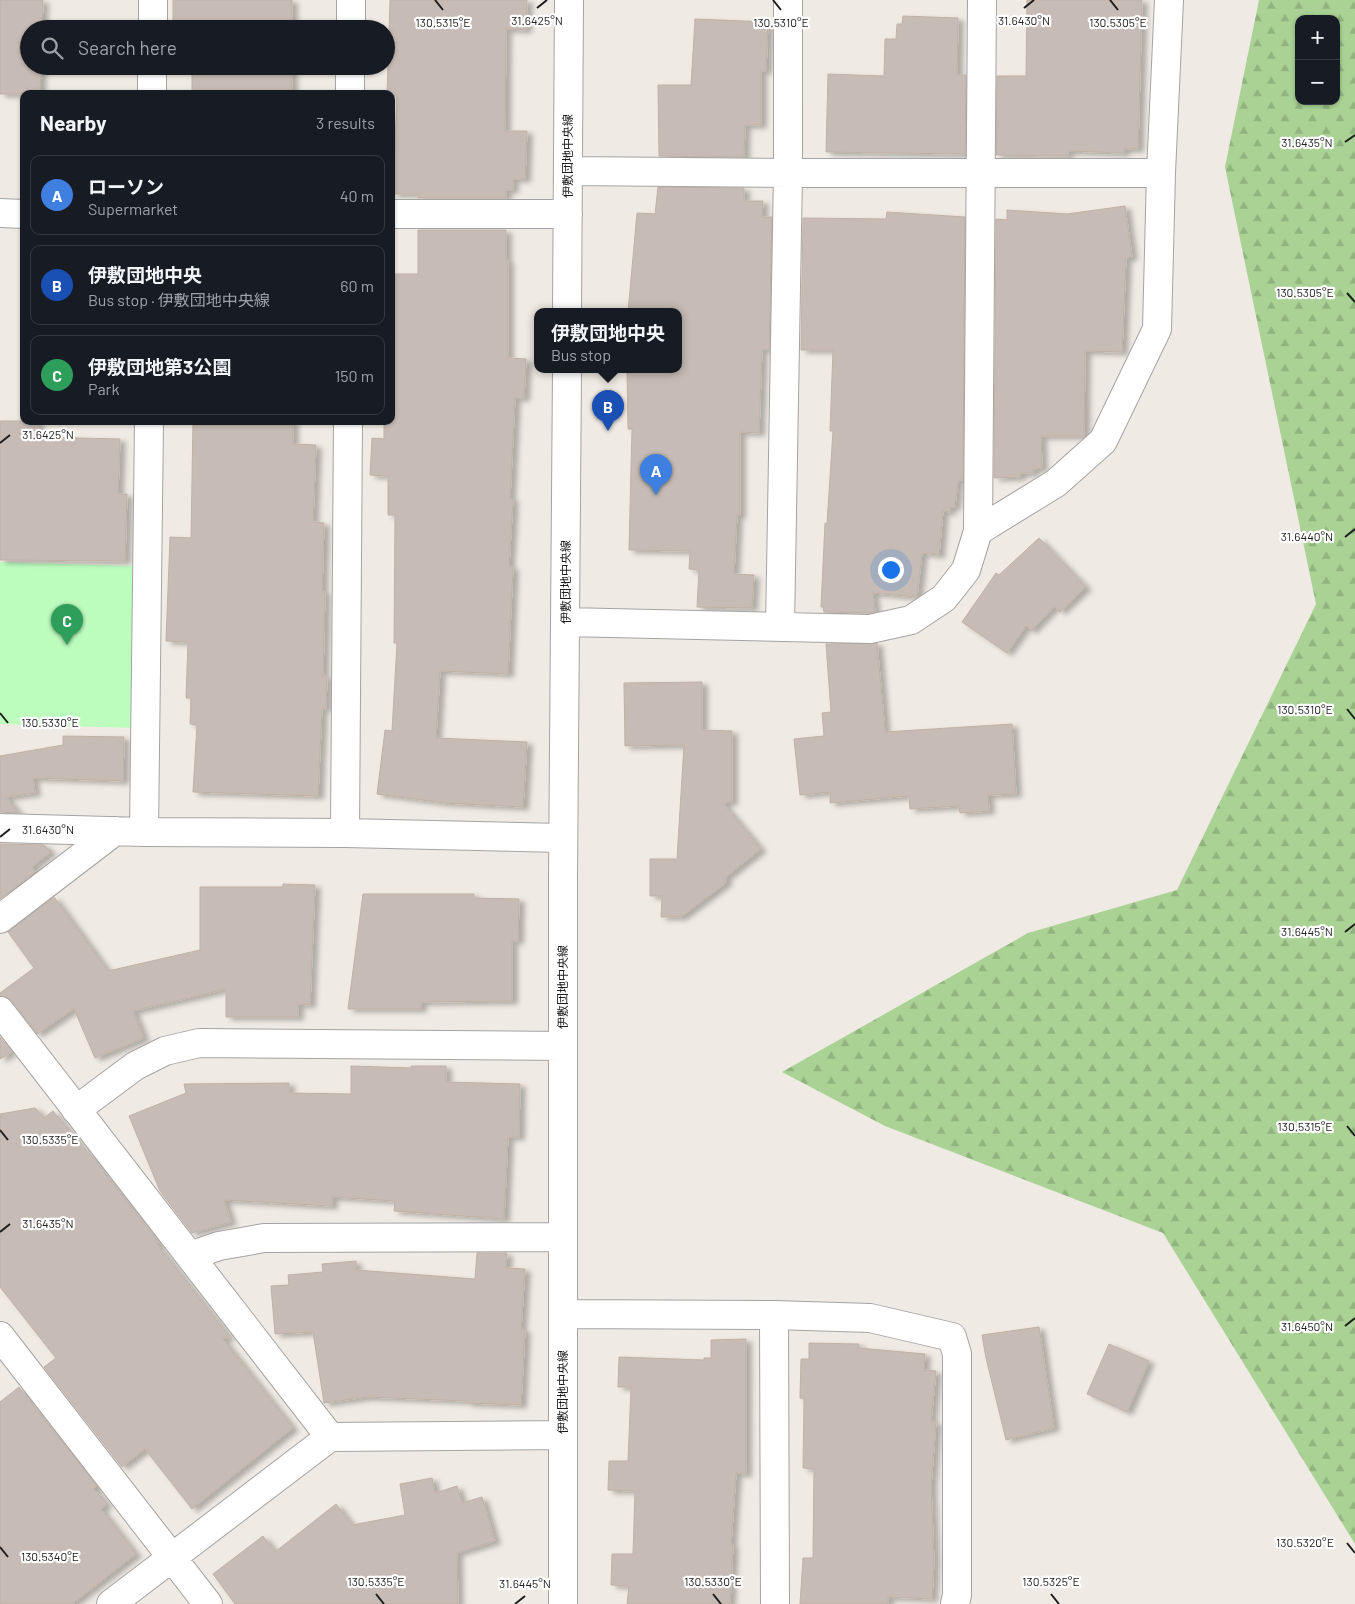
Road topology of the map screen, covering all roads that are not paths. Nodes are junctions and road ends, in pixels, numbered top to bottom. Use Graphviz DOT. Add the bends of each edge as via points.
graph roads {
  1 [pos="153,0"];
  2 [pos="351,0"];
  3 [pos="569,0"];
  4 [pos="788,0"];
  5 [pos="982,0"];
  6 [pos="1168,0"];
  7 [pos="152,20"];
  8 [pos="351,20"];
  9 [pos="152,75"];
  10 [pos="350,75"];
  11 [pos="152,90"];
  12 [pos="350,90"];
  13 [pos="568,172"];
  14 [pos="981,173"];
  15 [pos="1161,173"];
  16 [pos="788,174"];
  17 [pos="0,213"];
  18 [pos="20,214"];
  19 [pos="395,214"];
  20 [pos="568,214"];
  21 [pos="567,308"];
  22 [pos="567,373"];
  23 [pos="149,425"];
  24 [pos="348,425"];
  25 [pos="978,530"];
  26 [pos="566,622"];
  27 [pos="780,626"];
  28 [pos="0,828"];
  29 [pos="115,832"];
  30 [pos="144,832"];
  31 [pos="345,833"];
  32 [pos="564,838"];
  33 [pos="0,919"];
  34 [pos="0,1011"];
  35 [pos="563,1046"];
  36 [pos="76,1110"];
  37 [pos="564,1237"];
  38 [pos="190,1256"];
  39 [pos="563,1314"];
  40 [pos="774,1315"];
  41 [pos="0,1336"];
  42 [pos="563,1435"];
  43 [pos="330,1437"];
  44 [pos="172,1557"];
  45 [pos="111,1604"];
  46 [pos="208,1604"];
  47 [pos="563,1604"];
  48 [pos="775,1604"];
  49 [pos="955,1604"];
  1 -- 7 [label="street"];
  2 -- 8 [label="street"];
  3 -- 13 [label="street, 伊敷団地中央線"];
  4 -- 16 [label="street"];
  5 -- 14 [label="street"];
  6 -- 15 [label="street"];
  9 -- 11 [label="street"];
  10 -- 12 [label="street"];
  13 -- 16 [label="street"];
  13 -- 20 [label="street, 伊敷団地中央線"];
  14 -- 15 [label="street"];
  14 -- 16 [label="street"];
  14 -- 25 [label="street"];
  15 -- 25 [label="street" via="1157,329 1103,441 1056,483"];
  16 -- 27 [label="street"];
  17 -- 18 [label="street"];
  19 -- 20 [label="street"];
  20 -- 21 [label="street, 伊敷団地中央線"];
  22 -- 26 [label="street, 伊敷団地中央線"];
  23 -- 30 [label="street"];
  24 -- 31 [label="street"];
  25 -- 27 [label="street" via="966,570 944,598 911,620 870,629"];
  26 -- 27 [label="street"];
  26 -- 32 [label="street, 伊敷団地中央線"];
  28 -- 29 [label="street"];
  29 -- 30 [label="street"];
  29 -- 33 [label="street"];
  30 -- 31 [label="street"];
  31 -- 32 [label="street"];
  32 -- 35 [label="street, 伊敷団地中央線"];
  34 -- 36 [label="street"];
  35 -- 36 [label="street" via="199,1043 165,1051 134,1066"];
  35 -- 37 [label="street, 伊敷団地中央線"];
  36 -- 38 [label="street"];
  37 -- 38 [label="street" via="264,1238 219,1246"];
  37 -- 39 [label="street, 伊敷団地中央線"];
  38 -- 43 [label="street"];
  39 -- 40 [label="street"];
  39 -- 42 [label="street, 伊敷団地中央線"];
  40 -- 48 [label="street"];
  40 -- 49 [label="street" via="870,1318 952,1337 957,1354"];
  41 -- 44 [label="street"];
  42 -- 43 [label="street"];
  42 -- 47 [label="street, 伊敷団地中央線"];
  43 -- 44 [label="street"];
  44 -- 45 [label="street"];
  44 -- 46 [label="street"];
}
